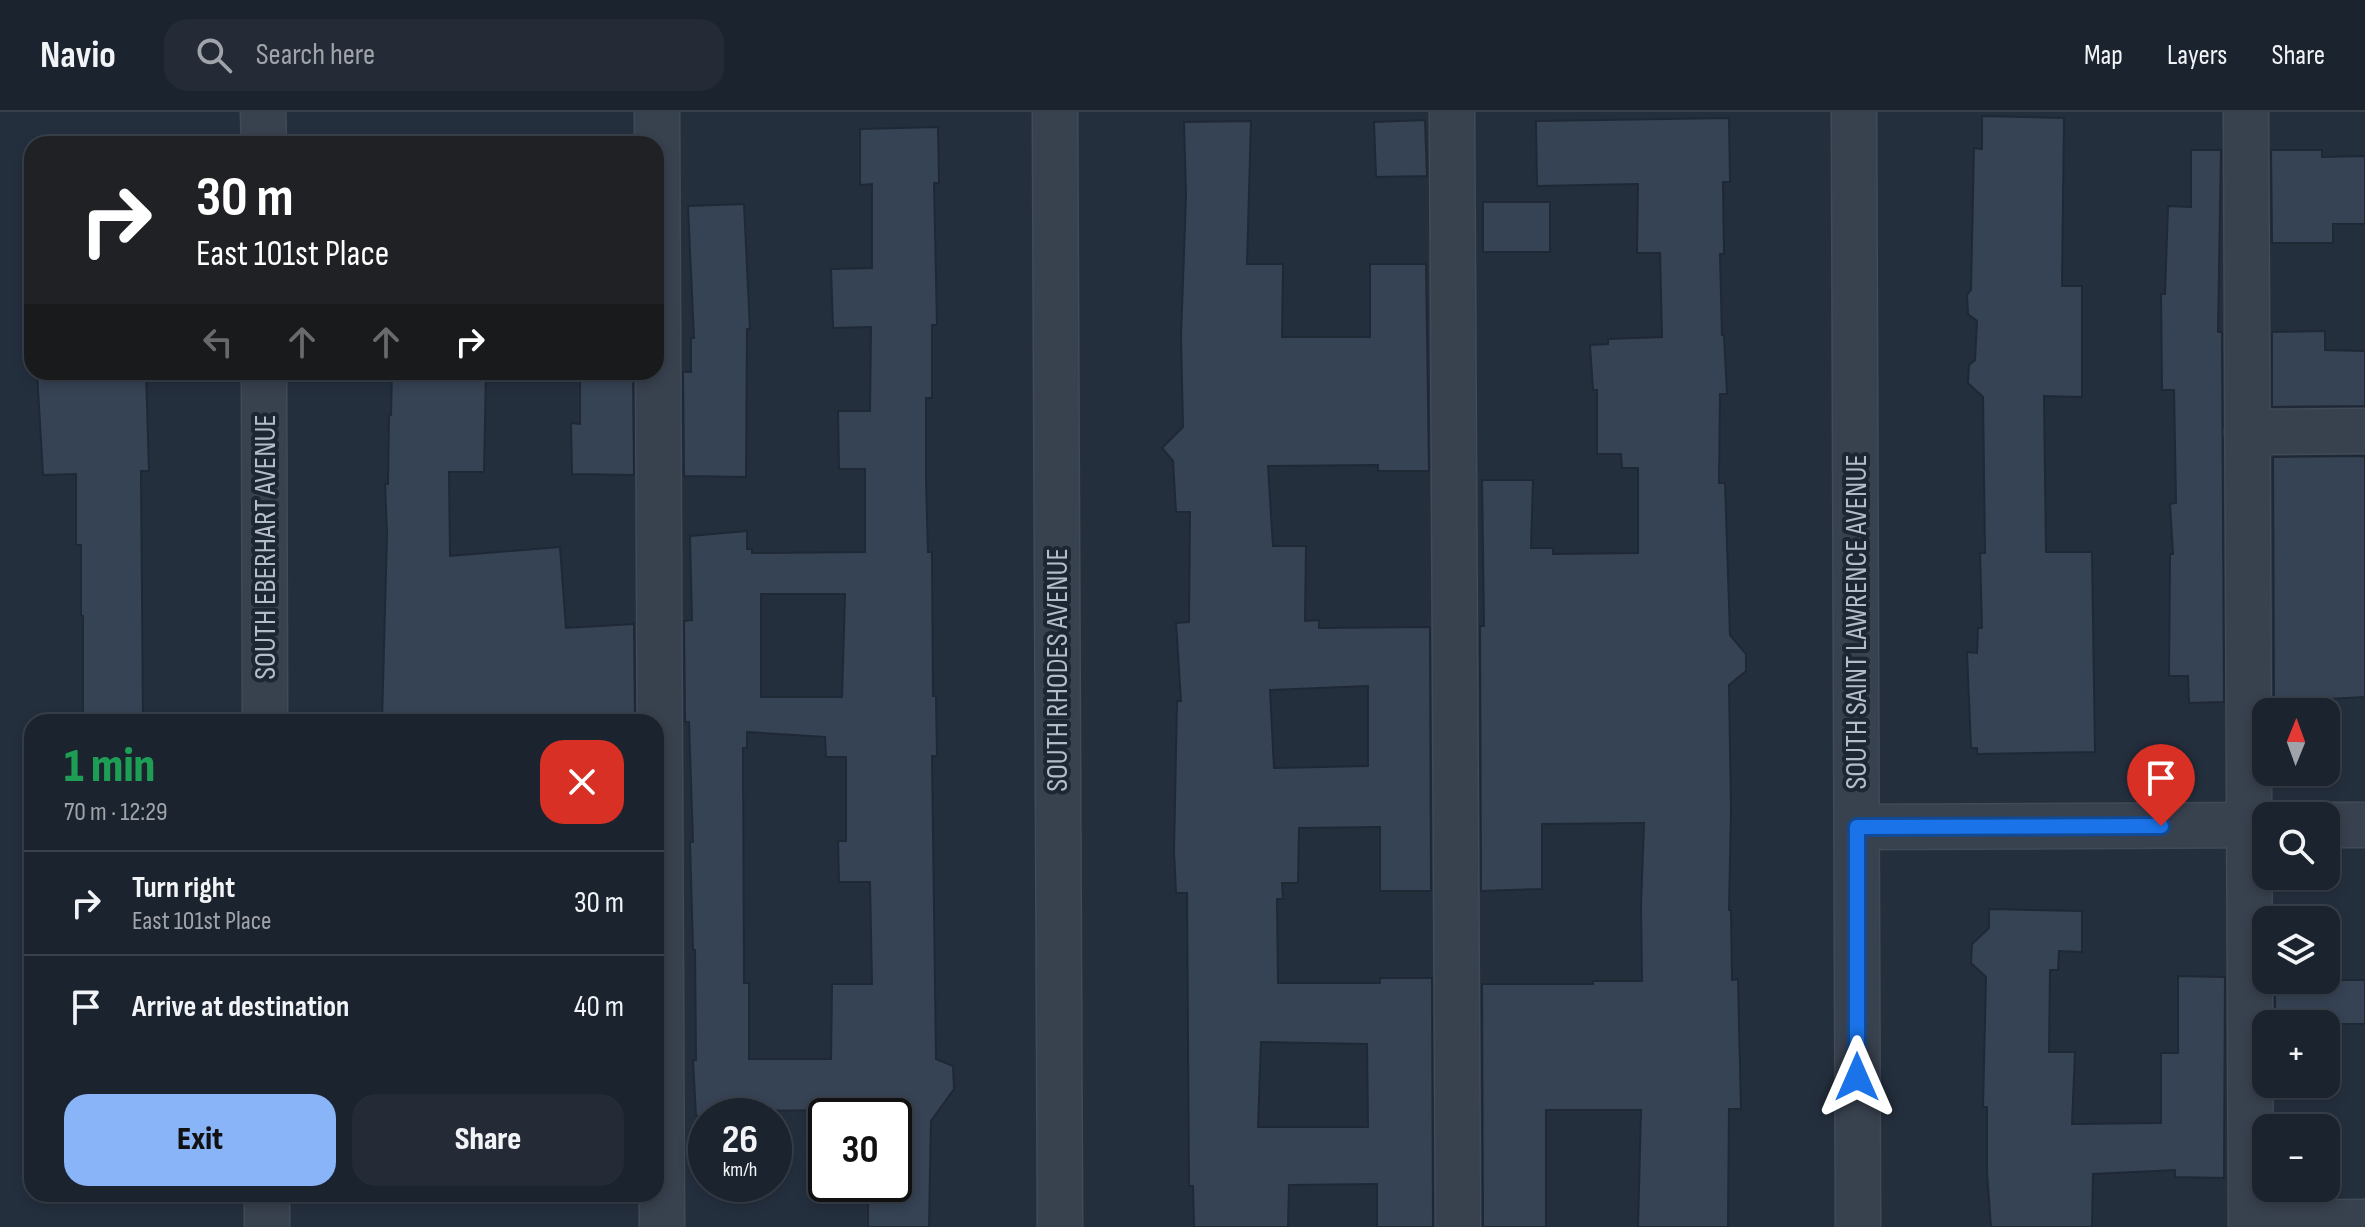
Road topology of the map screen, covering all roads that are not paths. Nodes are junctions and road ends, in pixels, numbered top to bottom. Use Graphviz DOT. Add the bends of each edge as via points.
graph roads {
  1 [pos="263,112"];
  2 [pos="657,112"];
  3 [pos="1055,112"];
  4 [pos="1452,112"];
  5 [pos="1854,112"];
  6 [pos="2246,112"];
  7 [pos="264,136"];
  8 [pos="657,136"];
  9 [pos="264,380"];
  10 [pos="658,380"];
  11 [pos="2365,431"];
  12 [pos="2247,432"];
  13 [pos="265,714"];
  14 [pos="660,714"];
  15 [pos="2257,802"];
  16 [pos="2252,825"];
  17 [pos="2340,825"];
  18 [pos="2365,825"];
  19 [pos="1857,827"];
  20 [pos="2257,890"];
  21 [pos="267,1202"];
  22 [pos="662,1202"];
  23 [pos="2365,1222"];
  24 [pos="2251,1225"];
  25 [pos="267,1227"];
  26 [pos="662,1227"];
  27 [pos="1060,1227"];
  28 [pos="1458,1227"];
  29 [pos="1858,1227"];
  1 -- 7 [label="street"];
  2 -- 8 [label="street"];
  3 -- 27 [label="street, SOUTH RHODES AVENUE"];
  4 -- 28 [label="street"];
  5 -- 19 [label="street, SOUTH SAINT LAWRENCE AVENUE"];
  6 -- 12 [label="street"];
  9 -- 13 [label="street, SOUTH EBERHART AVENUE"];
  10 -- 14 [label="street"];
  11 -- 12 [label="street"];
  12 -- 15 [label="street"];
  16 -- 19 [label="street"];
  17 -- 18 [label="street"];
  19 -- 29 [label="street, SOUTH SAINT LAWRENCE AVENUE"];
  20 -- 24 [label="street"];
  21 -- 25 [label="street"];
  22 -- 26 [label="street"];
  23 -- 24 [label="street"];
}
